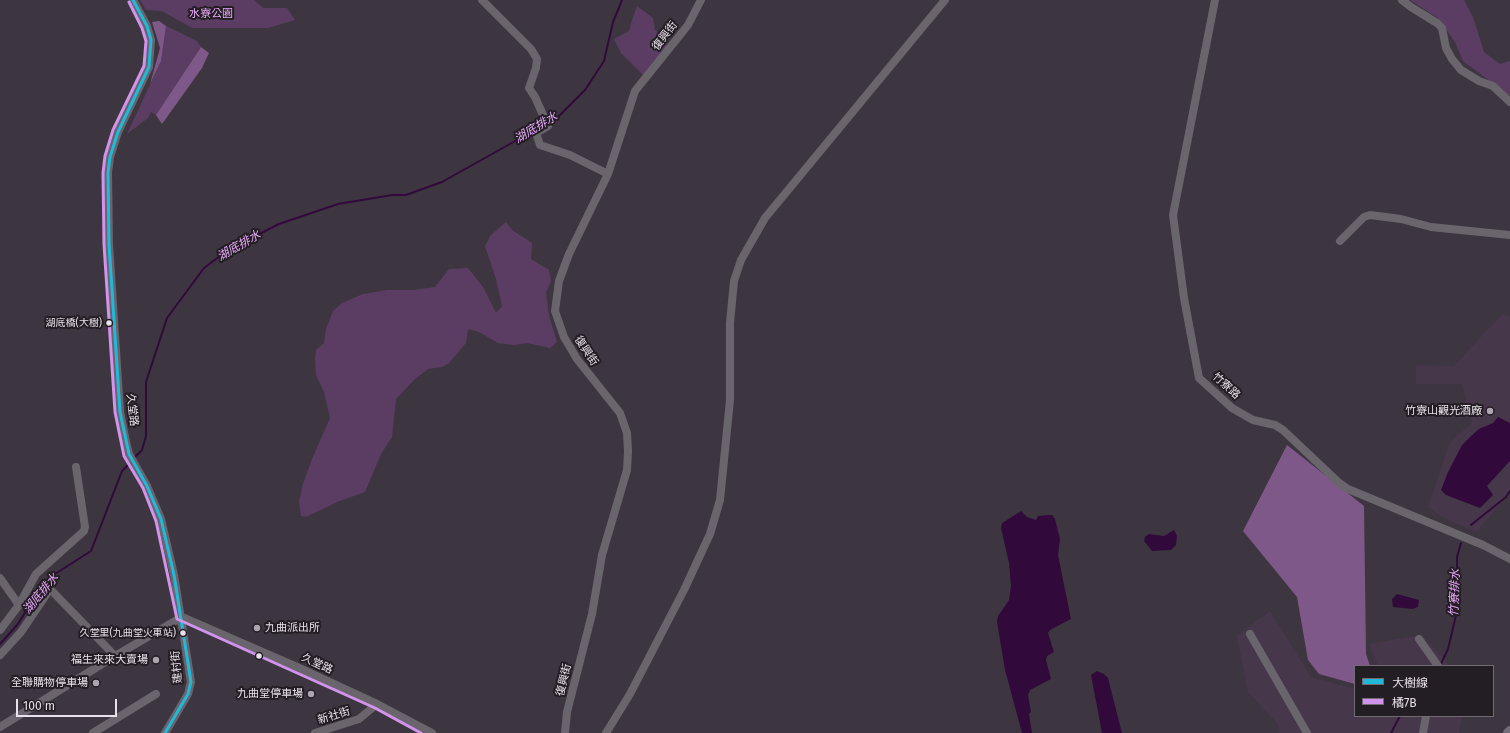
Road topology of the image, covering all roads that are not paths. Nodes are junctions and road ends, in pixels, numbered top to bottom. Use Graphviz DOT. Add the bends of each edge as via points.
graph roads {
  1 [pos="133,0"];
  2 [pos="482,0"];
  3 [pos="702,0"];
  4 [pos="945,0"];
  5 [pos="1216,0"];
  6 [pos="1402,0"];
  7 [pos="1510,102"];
  8 [pos="608,174"];
  9 [pos="1510,235"];
  10 [pos="1340,241"];
  11 [pos="76,467"];
  12 [pos="1510,559"];
  13 [pos="0,578"];
  14 [pos="19,605"];
  15 [pos="182,617"];
  16 [pos="0,630"];
  17 [pos="1250,634"];
  18 [pos="1419,639"];
  19 [pos="0,655"];
  20 [pos="115,656"];
  21 [pos="1437,665"];
  22 [pos="156,694"];
  23 [pos="377,704"];
  24 [pos="1426,717"];
  25 [pos="0,727"];
  26 [pos="93,733"];
  27 [pos="165,733"];
  28 [pos="315,733"];
  29 [pos="432,733"];
  30 [pos="565,733"];
  31 [pos="606,733"];
  32 [pos="1307,733"];
  33 [pos="1424,733"];
  1 -- 15 [label="street, 久堂路" via="147,26 151,40 149,67 118,132 108,173 120,412 129,454 161,519"];
  2 -- 8 [label="street" via="531,49 537,59 529,88 548,126 536,133 540,145 570,155"];
  3 -- 8 [label="street, 復興街" via="688,25 634,91"];
  4 -- 31 [label="street" via="765,218 741,260 734,281 730,400 720,500 710,534 684,590 630,694"];
  5 -- 12 [label="street, 竹寮路" via="1173,215 1184,298 1199,378 1232,408 1253,420 1275,425 1283,430 1348,489 1483,545"];
  6 -- 7 [label="street" via="1442,28 1446,48 1461,70 1493,86"];
  8 -- 30 [label="street, 復興街" via="569,254 560,281 555,311 564,337 577,359 620,413 627,433 627,470 602,554 592,614 567,712"];
  9 -- 10 [label="street" via="1431,226 1370,215 1364,217"];
  11 -- 14 [label="street" via="86,527 36,574"];
  13 -- 14 [label="street"];
  14 -- 16 [label="street"];
  15 -- 20 [label="street"];
  15 -- 23 [label="street, 久堂路"];
  15 -- 27 [label="street, 建村街" via="191,682 188,694"];
  17 -- 32 [label="street"];
  18 -- 21 [label="street"];
  19 -- 20 [label="street" via="21,632 50,589"];
  20 -- 25 [label="street"];
  22 -- 26 [label="street"];
  23 -- 28 [label="street, 新社街" via="359,719"];
  23 -- 29 [label="street, 久堂路"];
  24 -- 33 [label="street"];
}
